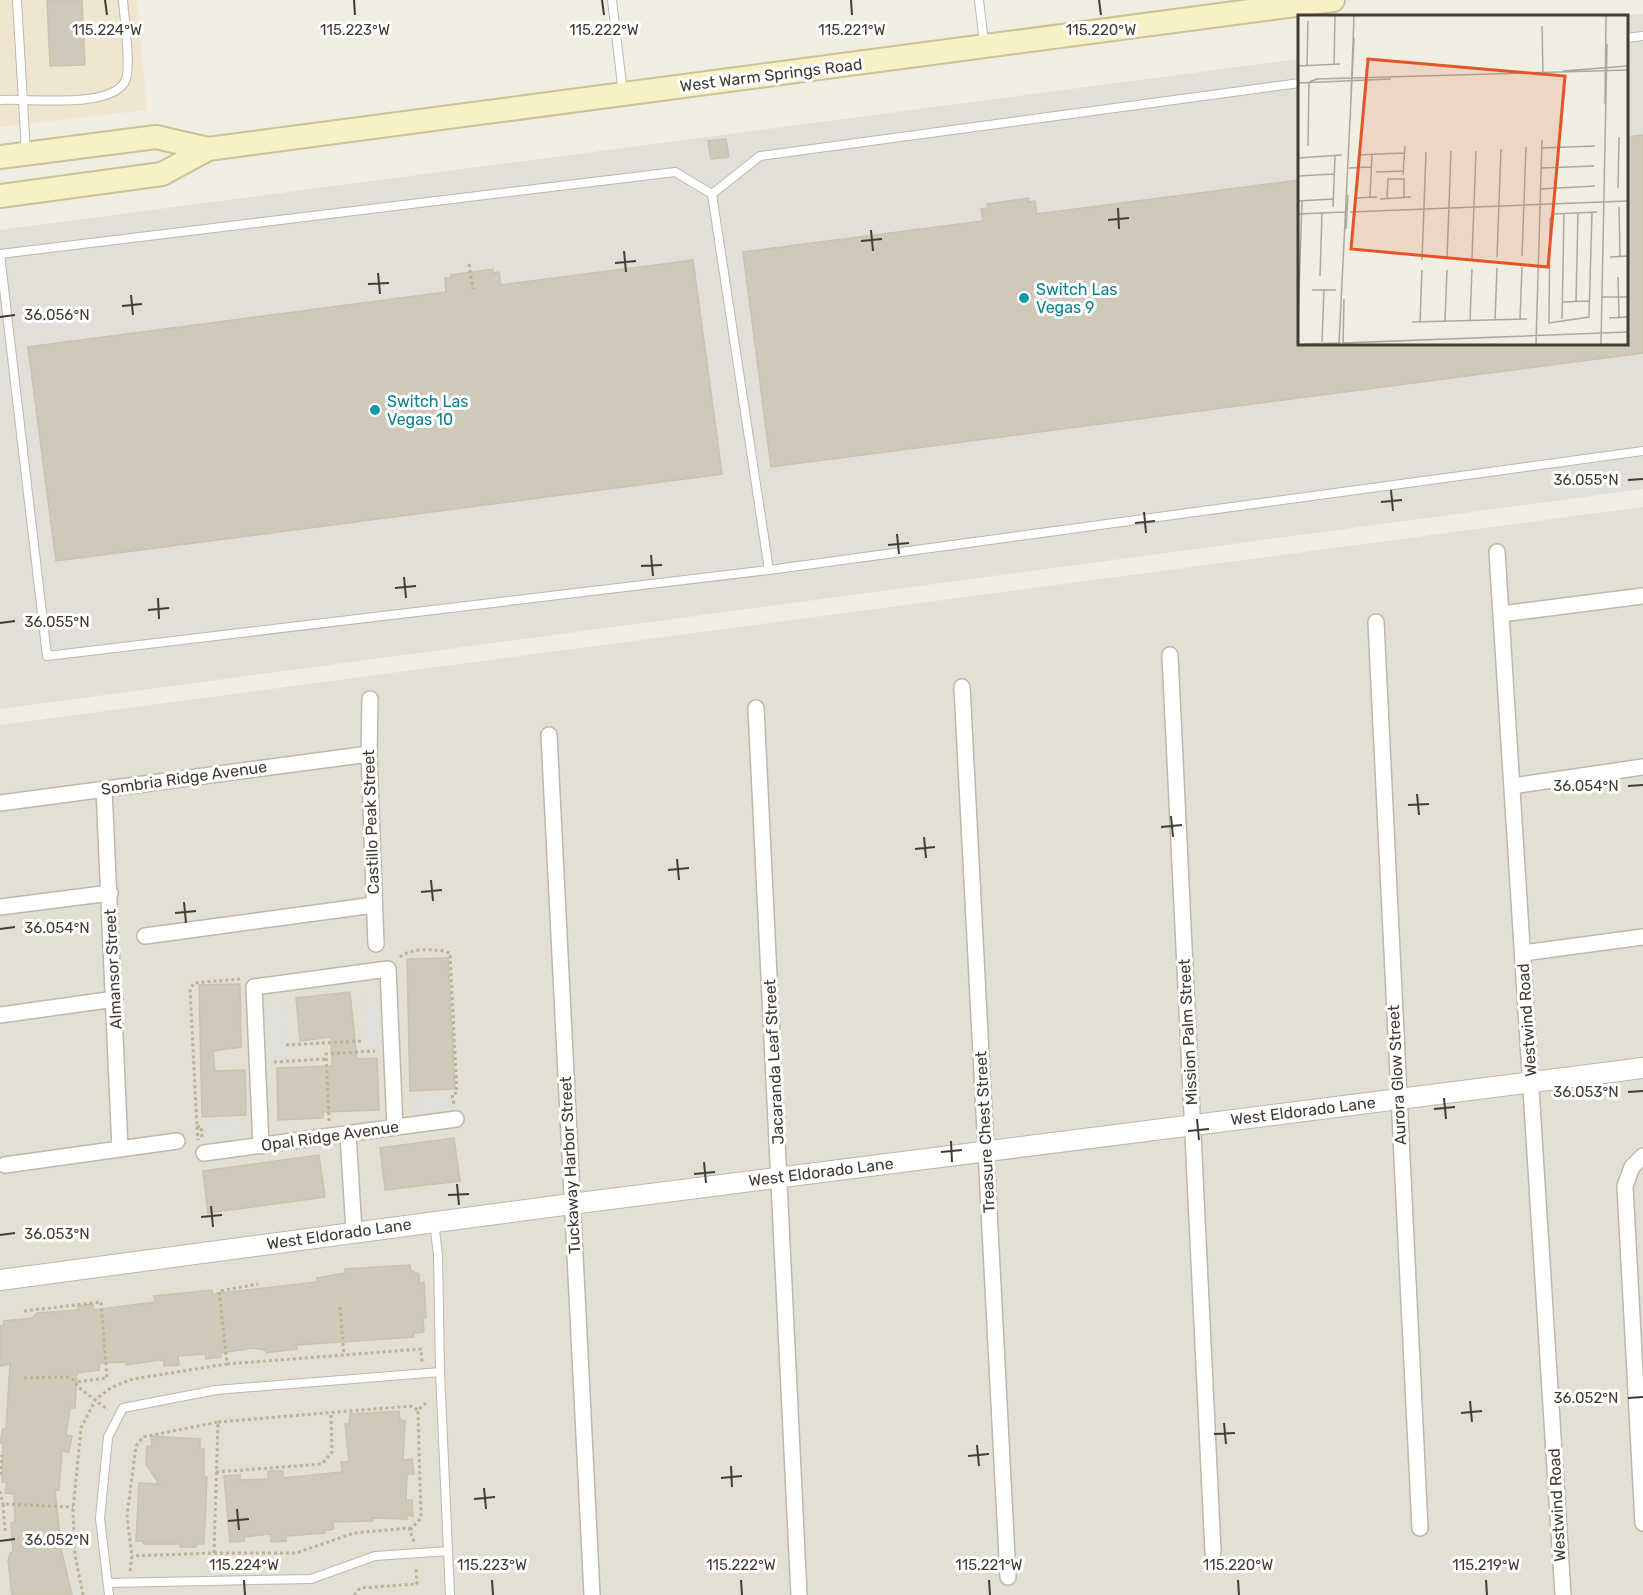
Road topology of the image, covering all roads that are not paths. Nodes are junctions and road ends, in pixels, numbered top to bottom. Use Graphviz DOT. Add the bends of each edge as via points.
graph roads {
  1 [pos="17,0"];
  2 [pos="123,0"];
  3 [pos="612,0"];
  4 [pos="979,0"];
  5 [pos="1333,0"];
  6 [pos="1643,36"];
  7 [pos="1628,38"];
  8 [pos="984,47"];
  9 [pos="1298,82"];
  10 [pos="624,95"];
  11 [pos="22,99"];
  12 [pos="0,100"];
  13 [pos="208,149"];
  14 [pos="26,153"];
  15 [pos="0,157"];
  16 [pos="712,194"];
  17 [pos="0,196"];
  18 [pos="1643,451"];
  19 [pos="1497,552"];
  20 [pos="769,570"];
  21 [pos="1643,596"];
  22 [pos="1501,614"];
  23 [pos="1376,622"];
  24 [pos="1170,655"];
  25 [pos="962,687"];
  26 [pos="370,699"];
  27 [pos="756,708"];
  28 [pos="549,735"];
  29 [pos="369,754"];
  30 [pos="1643,768"];
  31 [pos="1512,786"];
  32 [pos="104,789"];
  33 [pos="0,803"];
  34 [pos="110,893"];
  35 [pos="374,905"];
  36 [pos="0,907"];
  37 [pos="145,936"];
  38 [pos="1643,937"];
  39 [pos="376,944"];
  40 [pos="1523,953"];
  41 [pos="116,999"];
  42 [pos="0,1014"];
  43 [pos="1643,1068"];
  44 [pos="1532,1082"];
  45 [pos="1398,1099"];
  46 [pos="456,1119"];
  47 [pos="1192,1125"];
  48 [pos="395,1128"];
  49 [pos="348,1134"];
  50 [pos="177,1141"];
  51 [pos="261,1146"];
  52 [pos="120,1149"];
  53 [pos="987,1151"];
  54 [pos="204,1154"];
  55 [pos="1637,1161"];
  56 [pos="5,1165"];
  57 [pos="780,1177"];
  58 [pos="572,1204"];
  59 [pos="434,1222"];
  60 [pos="354,1232"];
  61 [pos="0,1280"];
  62 [pos="440,1372"];
  63 [pos="1643,1523"];
  64 [pos="1420,1528"];
  65 [pos="447,1551"];
  66 [pos="1212,1552"];
  67 [pos="1008,1577"];
  68 [pos="108,1583"];
  69 [pos="109,1595"];
  70 [pos="450,1595"];
  71 [pos="592,1595"];
  72 [pos="799,1595"];
  73 [pos="1563,1595"];
  1 -- 11 [label="lane"];
  2 -- 11 [label="lane" via="127,77 120,89 104,98"];
  3 -- 10 [label="lane"];
  4 -- 8 [label="lane"];
  5 -- 8 [label="main road, West Warm Springs Road"];
  6 -- 7 [label="lane"];
  8 -- 10 [label="main road, West Warm Springs Road"];
  9 -- 16 [label="lane" via="760,156"];
  10 -- 13 [label="main road, West Warm Springs Road"];
  11 -- 12 [label="lane"];
  11 -- 14 [label="lane"];
  13 -- 14 [label="main road, West Warm Springs Road" via="156,137"];
  13 -- 17 [label="main road, West Warm Springs Road" via="162,174"];
  14 -- 15 [label="main road, West Warm Springs Road"];
  16 -- 20 [label="lane"];
  16 -- 20 [label="lane" via="675,172 0,254 47,656"];
  18 -- 20 [label="lane"];
  19 -- 22 [label="street, Westwind Road"];
  21 -- 22 [label="street"];
  22 -- 31 [label="street, Westwind Road"];
  23 -- 45 [label="street, Aurora Glow Street"];
  24 -- 47 [label="street, Mission Palm Street"];
  25 -- 53 [label="street, Treasure Chest Street"];
  26 -- 29 [label="street, Castillo Peak Street"];
  27 -- 57 [label="street, Jacaranda Leaf Street"];
  28 -- 58 [label="street, Tuckaway Harbor Street"];
  29 -- 32 [label="street, Sombria Ridge Avenue"];
  29 -- 35 [label="street, Castillo Peak Street"];
  30 -- 31 [label="street"];
  31 -- 40 [label="street, Westwind Road"];
  32 -- 33 [label="street, Sombria Ridge Avenue"];
  32 -- 34 [label="street, Almansor Street"];
  34 -- 36 [label="street"];
  34 -- 41 [label="street, Almansor Street"];
  35 -- 37 [label="street"];
  35 -- 39 [label="street, Castillo Peak Street"];
  38 -- 40 [label="street"];
  40 -- 44 [label="street, Westwind Road"];
  41 -- 42 [label="street"];
  41 -- 52 [label="street, Almansor Street"];
  43 -- 44 [label="street, West Eldorado Lane"];
  44 -- 45 [label="street, West Eldorado Lane"];
  44 -- 73 [label="street, Westwind Road"];
  45 -- 47 [label="street, West Eldorado Lane"];
  45 -- 64 [label="street, Aurora Glow Street"];
  46 -- 48 [label="street, Opal Ridge Avenue"];
  47 -- 53 [label="street, West Eldorado Lane"];
  47 -- 66 [label="street, Mission Palm Street"];
  48 -- 49 [label="street, Opal Ridge Avenue"];
  48 -- 51 [label="street" via="388,969 254,987"];
  49 -- 51 [label="street, Opal Ridge Avenue"];
  49 -- 60 [label="street"];
  50 -- 52 [label="street"];
  51 -- 54 [label="street, Opal Ridge Avenue"];
  52 -- 56 [label="street"];
  53 -- 57 [label="street, West Eldorado Lane"];
  53 -- 67 [label="street, Treasure Chest Street"];
  55 -- 63 [label="street" via="1624,1186"];
  57 -- 58 [label="street, West Eldorado Lane"];
  57 -- 72 [label="street, Jacaranda Leaf Street"];
  58 -- 59 [label="street, West Eldorado Lane"];
  58 -- 71 [label="street, Tuckaway Harbor Street"];
  59 -- 60 [label="street, West Eldorado Lane"];
  59 -- 62 [label="lane"];
  60 -- 61 [label="street, West Eldorado Lane"];
  62 -- 65 [label="lane"];
  62 -- 68 [label="lane" via="216,1390 123,1408 108,1437 100,1518"];
  65 -- 68 [label="lane" via="375,1556 310,1579"];
  65 -- 70 [label="lane"];
  68 -- 69 [label="lane"];
}
